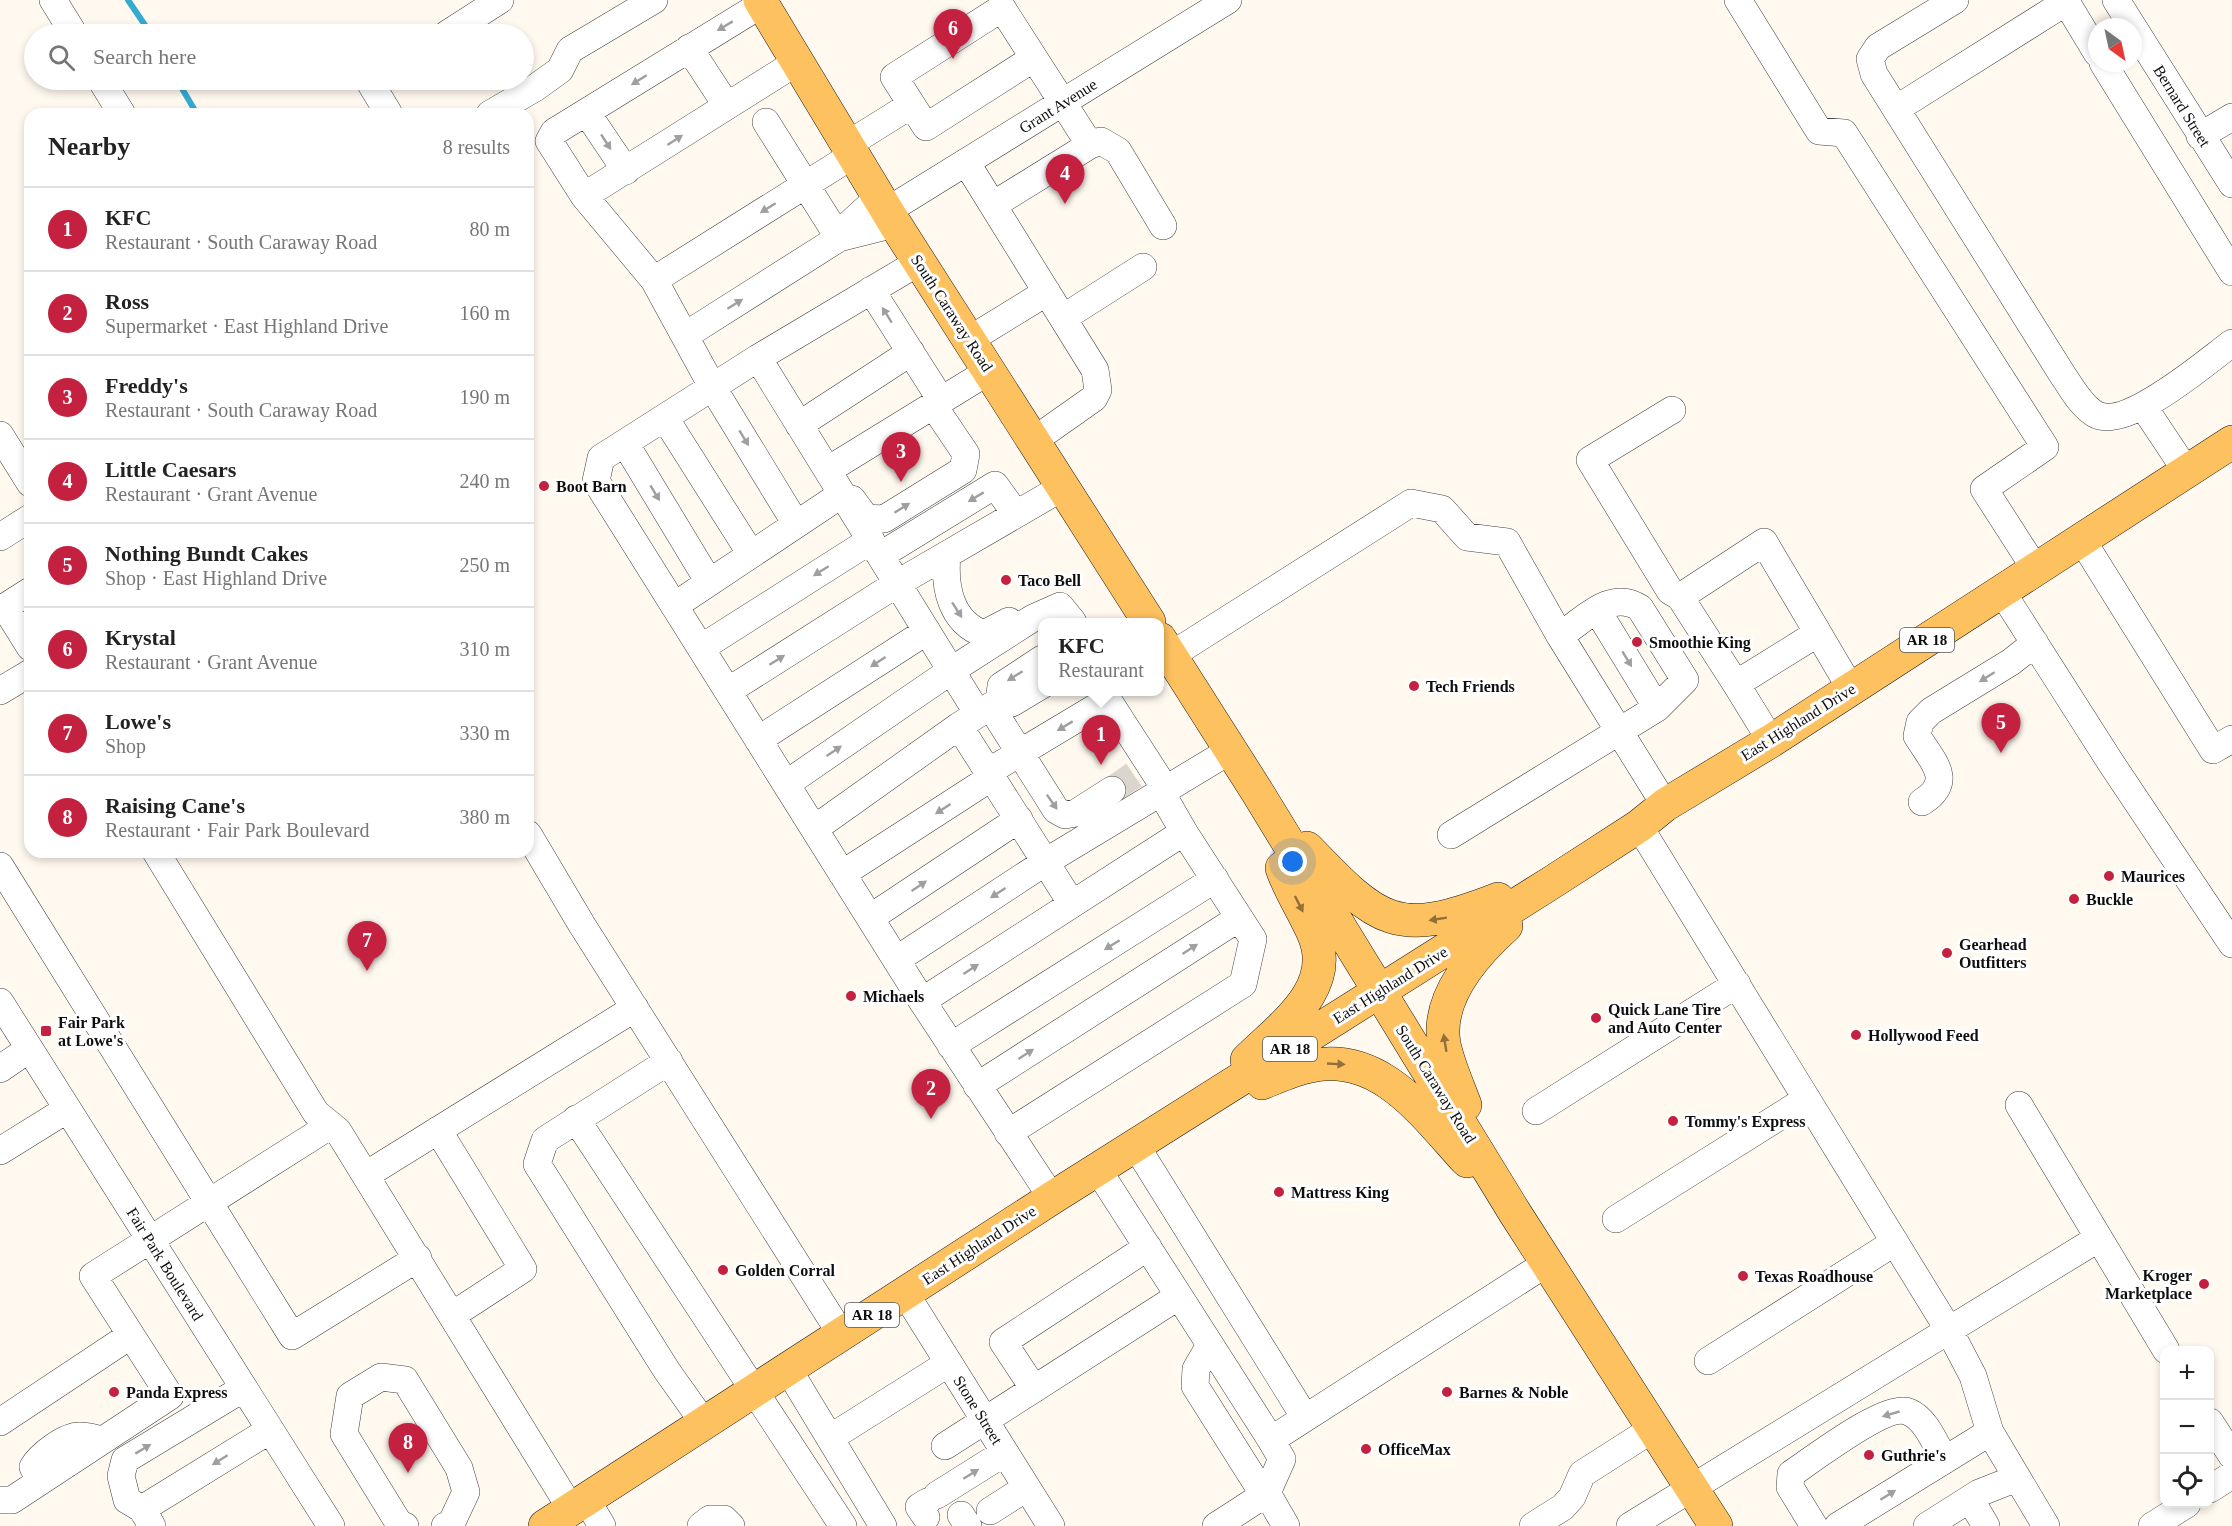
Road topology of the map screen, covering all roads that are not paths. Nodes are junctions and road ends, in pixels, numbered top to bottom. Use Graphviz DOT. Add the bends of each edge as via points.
graph roads {
  1 [pos="53,0"];
  2 [pos="500,0"];
  3 [pos="654,0"];
  4 [pos="1228,0"];
  5 [pos="1738,0"];
  6 [pos="1954,0"];
  7 [pos="2116,0"];
  8 [pos="2065,1"];
  9 [pos="761,2"];
  10 [pos="2127,18"];
  11 [pos="68,24"];
  12 [pos="463,24"];
  13 [pos="2088,38"];
  14 [pos="2142,42"];
  15 [pos="689,48"];
  16 [pos="1034,58"];
  17 [pos="796,62"];
  18 [pos="2109,72"];
  19 [pos="534,89"];
  20 [pos="107,90"];
  21 [pos="375,90"];
  22 [pos="532,90"];
  23 [pos="906,97"];
  24 [pos="1062,103"];
  25 [pos="727,106"];
  26 [pos="118,108"];
  27 [pos="385,108"];
  28 [pos="500,108"];
  29 [pos="1896,110"];
  30 [pos="587,113"];
  31 [pos="2232,117"];
  32 [pos="766,122"];
  33 [pos="2194,126"];
  34 [pos="2151,141"];
  35 [pos="1090,145"];
  36 [pos="850,150"];
  37 [pos="966,162"];
  38 [pos="626,171"];
  39 [pos="805,184"];
  40 [pos="2232,184"];
  41 [pos="584,196"];
  42 [pos="993,205"];
  43 [pos="887,211"];
  44 [pos="1163,226"];
  45 [pos="839,238"];
  46 [pos="919,262"];
  47 [pos="1143,267"];
  48 [pos="2232,272"];
  49 [pos="654,280"];
  50 [pos="871,290"];
  51 [pos="1047,292"];
  52 [pos="1063,318"];
  53 [pos="686,335"];
  54 [pos="969,340"];
  55 [pos="2232,343"];
  56 [pos="911,352"];
  57 [pos="758,358"];
  58 [pos="989,371"];
  59 [pos="713,388"];
  60 [pos="937,403"];
  61 [pos="2144,406"];
  62 [pos="1672,410"];
  63 [pos="665,418"];
  64 [pos="799,425"];
  65 [pos="0,435"];
  66 [pos="1033,441"];
  67 [pos="625,443"];
  68 [pos="2230,449"];
  69 [pos="829,469"];
  70 [pos="2187,472"];
  71 [pos="24,473"];
  72 [pos="1063,487"];
  73 [pos="842,494"];
  74 [pos="1016,514"];
  75 [pos="24,522"];
  76 [pos="796,524"];
  77 [pos="0,537"];
  78 [pos="2082,540"];
  79 [pos="876,547"];
  80 [pos="751,554"];
  81 [pos="947,555"];
  82 [pos="2036,570"];
  83 [pos="709,582"];
  84 [pos="898,584"];
  85 [pos="2002,592"];
  86 [pos="24,595"];
  87 [pos="1680,597"];
  88 [pos="675,606"];
  89 [pos="3,608"];
  90 [pos="1597,610"];
  91 [pos="1033,618"];
  92 [pos="1070,618"];
  93 [pos="1143,618"];
  94 [pos="1164,625"];
  95 [pos="927,631"];
  96 [pos="1818,633"];
  97 [pos="1560,636"];
  98 [pos="24,638"];
  99 [pos="2035,644"];
  100 [pos="701,648"];
  101 [pos="1164,650"];
  102 [pos="1038,662"];
  103 [pos="952,670"];
  104 [pos="24,677"];
  105 [pos="1736,684"];
  106 [pos="1038,688"];
  107 [pos="1851,689"];
  108 [pos="0,691"];
  109 [pos="728,691"];
  110 [pos="1657,708"];
  111 [pos="982,712"];
  112 [pos="1619,731"];
  113 [pos="2232,739"];
  114 [pos="758,740"];
  115 [pos="1771,741"];
  116 [pos="1231,750"];
  117 [pos="1022,752"];
  118 [pos="990,775"];
  119 [pos="1132,777"];
  120 [pos="786,784"];
  121 [pos="1256,790"];
  122 [pos="1163,791"];
  123 [pos="1922,802"];
  124 [pos="1665,805"];
  125 [pos="1019,819"];
  126 [pos="1639,826"];
  127 [pos="814,829"];
  128 [pos="1184,832"];
  129 [pos="1451,835"];
  130 [pos="534,844"];
  131 [pos="160,858"];
  132 [pos="1047,861"];
  133 [pos="0,866"];
  134 [pos="842,874"];
  135 [pos="1215,879"];
  136 [pos="1543,888"];
  137 [pos="1072,904"];
  138 [pos="870,918"];
  139 [pos="1239,918"];
  140 [pos="2232,944"];
  141 [pos="896,960"];
  142 [pos="1737,984"];
  143 [pos="1380,992"];
  144 [pos="922,1001"];
  145 [pos="0,1002"];
  146 [pos="635,1008"];
  147 [pos="951,1046"];
  148 [pos="29,1049"];
  149 [pos="669,1061"];
  150 [pos="0,1069"];
  151 [pos="977,1086"];
  152 [pos="1808,1099"];
  153 [pos="2019,1105"];
  154 [pos="1200,1106"];
  155 [pos="66,1110"];
  156 [pos="1536,1111"];
  157 [pos="576,1119"];
  158 [pos="331,1125"];
  159 [pos="438,1130"];
  160 [pos="1008,1133"];
  161 [pos="1136,1146"];
  162 [pos="0,1151"];
  163 [pos="1098,1170"];
  164 [pos="366,1175"];
  165 [pos="1052,1198"];
  166 [pos="209,1203"];
  167 [pos="1515,1213"];
  168 [pos="1616,1219"];
  169 [pos="2099,1238"];
  170 [pos="151,1240"];
  171 [pos="1895,1242"];
  172 [pos="1148,1247"];
  173 [pos="418,1258"];
  174 [pos="1547,1263"];
  175 [pos="905,1293"];
  176 [pos="1179,1296"];
  177 [pos="454,1314"];
  178 [pos="1950,1332"];
  179 [pos="842,1334"];
  180 [pos="131,1335"];
  181 [pos="1210,1345"];
  182 [pos="2164,1346"];
  183 [pos="1708,1361"];
  184 [pos="949,1363"];
  185 [pos="788,1369"];
  186 [pos="244,1388"];
  187 [pos="1034,1389"];
  188 [pos="754,1391"];
  189 [pos="1304,1416"];
  190 [pos="985,1421"];
  191 [pos="0,1422"];
  192 [pos="705,1423"];
  193 [pos="1654,1428"];
  194 [pos="2214,1428"];
  195 [pos="270,1430"];
  196 [pos="1990,1431"];
  197 [pos="830,1438"];
  198 [pos="1271,1440"];
  199 [pos="945,1446"];
  200 [pos="1004,1453"];
  201 [pos="2232,1456"];
  202 [pos="1945,1460"];
  203 [pos="2232,1475"];
  204 [pos="2017,1478"];
  205 [pos="1692,1486"];
  206 [pos="2214,1486"];
  207 [pos="1026,1488"];
  208 [pos="1265,1494"];
  209 [pos="1970,1499"];
  210 [pos="0,1500"];
  211 [pos="945,1506"];
  212 [pos="2179,1508"];
  213 [pos="990,1511"];
  214 [pos="576,1515"];
  215 [pos="147,1518"];
  216 [pos="449,1525"];
  217 [pos="331,1526"];
  218 [pos="405,1526"];
  219 [pos="700,1526"];
  220 [pos="731,1526"];
  221 [pos="843,1526"];
  222 [pos="883,1526"];
  223 [pos="1051,1526"];
  224 [pos="1216,1526"];
  225 [pos="1286,1526"];
  226 [pos="1533,1526"];
  227 [pos="1630,1526"];
  228 [pos="1716,1526"];
  229 [pos="1814,1526"];
  230 [pos="1838,1526"];
  231 [pos="1927,1526"];
  232 [pos="1986,1526"];
  233 [pos="2046,1526"];
  234 [pos="2152,1526"];
  1 -- 11 [label="street"];
  2 -- 12 [label="street"];
  3 -- 19 [label="street" via="570,50 560,70"];
  4 -- 24 [label="street, Grant Avenue"];
  5 -- 82 [label="street" via="1819,131 1844,133 2045,447 1984,489"];
  6 -- 29 [label="street" via="1878,47 1870,59 1874,74"];
  7 -- 10 [label="street, Bernard Street"];
  8 -- 13 [label="street"];
  8 -- 29 [label="street"];
  9 -- 15 [label="street, one-way"];
  9 -- 17 [label="main road, South Caraway Road"];
  14 -- 33 [label="street, Bernard Street"];
  15 -- 25 [label="street"];
  15 -- 30 [label="street, one-way"];
  16 -- 23 [label="street" via="926,127"];
  16 -- 23 [label="street" via="1012,24 982,27 909,74"];
  16 -- 24 [label="street"];
  17 -- 25 [label="street"];
  17 -- 36 [label="main road, South Caraway Road"];
  18 -- 34 [label="street"];
  20 -- 26 [label="street"];
  21 -- 27 [label="street"];
  22 -- 28 [label="street"];
  23 -- 36 [label="street"];
  24 -- 35 [label="street"];
  24 -- 37 [label="street, Grant Avenue"];
  38 -- 25 [label="street, one-way"];
  29 -- 61 [label="street" via="2062,375 2087,407 2097,415 2109,417"];
  30 -- 38 [label="street, one-way"];
  30 -- 41 [label="street" via="554,132 549,141"];
  31 -- 33 [label="street"];
  32 -- 39 [label="street"];
  33 -- 34 [label="street"];
  33 -- 40 [label="street, Bernard Street"];
  34 -- 48 [label="street"];
  35 -- 42 [label="street"];
  35 -- 44 [label="street" via="1101,141 1118,151"];
  36 -- 39 [label="street"];
  36 -- 43 [label="main road, South Caraway Road"];
  37 -- 42 [label="street"];
  37 -- 43 [label="street, Grant Avenue"];
  38 -- 41 [label="street"];
  39 -- 45 [label="street"];
  39 -- 49 [label="street, one-way"];
  41 -- 49 [label="street"];
  42 -- 51 [label="street"];
  43 -- 45 [label="street, Grant Avenue" via="843,230"];
  43 -- 46 [label="main road, South Caraway Road"];
  53 -- 45 [label="street, Grant Avenue, one-way"];
  46 -- 50 [label="street"];
  46 -- 54 [label="main road, South Caraway Road"];
  47 -- 52 [label="street"];
  49 -- 53 [label="street"];
  56 -- 50 [label="street, one-way"];
  50 -- 57 [label="street"];
  51 -- 52 [label="street"];
  51 -- 54 [label="street"];
  52 -- 66 [label="street" via="1095,370 1098,390 1088,404"];
  53 -- 59 [label="street"];
  54 -- 58 [label="main road, South Caraway Road"];
  55 -- 61 [label="street"];
  56 -- 60 [label="street"];
  56 -- 64 [label="street"];
  57 -- 59 [label="street"];
  57 -- 64 [label="street"];
  58 -- 60 [label="street"];
  58 -- 66 [label="main road, South Caraway Road"];
  59 -- 63 [label="street"];
  59 -- 76 [label="street, one-way"];
  60 -- 69 [label="street"];
  69 -- 60 [label="street, one-way" via="866,518 884,519 963,470 966,454"];
  61 -- 70 [label="street"];
  62 -- 87 [label="street" via="1590,460 1670,591"];
  63 -- 67 [label="street"];
  63 -- 80 [label="street"];
  64 -- 69 [label="street"];
  65 -- 71 [label="street"];
  66 -- 72 [label="main road, South Caraway Road"];
  67 -- 83 [label="street, one-way"];
  67 -- 88 [label="street" via="601,458 596,481"];
  68 -- 70 [label="main road, East Highland Drive / AR 18"];
  69 -- 73 [label="street"];
  70 -- 78 [label="main road, East Highland Drive / AR 18"];
  72 -- 74 [label="street"];
  72 -- 93 [label="main road, South Caraway Road"];
  73 -- 76 [label="street"];
  73 -- 79 [label="street"];
  74 -- 79 [label="street, one-way" via="995,485"];
  74 -- 81 [label="street"];
  75 -- 77 [label="street"];
  76 -- 80 [label="street"];
  78 -- 82 [label="main road, East Highland Drive / AR 18"];
  78 -- 113 [label="street" via="2213,750"];
  79 -- 84 [label="street"];
  79 -- 100 [label="street, one-way"];
  80 -- 83 [label="street"];
  81 -- 84 [label="street"];
  81 -- 91 [label="street, one-way" via="944,580 953,606 971,629 984,634 1018,616"];
  82 -- 85 [label="main road, East Highland Drive / AR 18"];
  83 -- 88 [label="street"];
  84 -- 95 [label="street"];
  109 -- 84 [label="street, one-way"];
  85 -- 99 [label="street"];
  85 -- 107 [label="main road, East Highland Drive / AR 18"];
  86 -- 89 [label="street"];
  87 -- 96 [label="street" via="1764,542"];
  87 -- 105 [label="street"];
  88 -- 100 [label="street"];
  89 -- 98 [label="street"];
  90 -- 97 [label="street"];
  90 -- 110 [label="street, one-way"];
  90 -- 110 [label="street" via="1611,601 1628,601 1640,608 1685,680"];
  91 -- 92 [label="street" via="1060,606"];
  91 -- 103 [label="street"];
  94 -- 97 [label="street" via="1411,503 1442,509 1467,537 1507,542"];
  95 -- 103 [label="street"];
  95 -- 114 [label="street, one-way"];
  96 -- 105 [label="street"];
  96 -- 107 [label="street"];
  97 -- 112 [label="street"];
  99 -- 123 [label="street, one-way" via="1920,722 1917,736 1939,772 1940,783 1935,794"];
  99 -- 140 [label="street"];
  100 -- 109 [label="street"];
  101 -- 116 [label="main road, South Caraway Road"];
  102 -- 111 [label="street, one-way" via="1001,686"];
  103 -- 111 [label="street"];
  120 -- 103 [label="street, one-way"];
  104 -- 108 [label="street"];
  105 -- 115 [label="street"];
  106 -- 111 [label="street" via="1012,704"];
  107 -- 115 [label="main road, East Highland Drive / AR 18"];
  109 -- 114 [label="street"];
  110 -- 112 [label="street"];
  111 -- 117 [label="street"];
  111 -- 118 [label="street"];
  111 -- 127 [label="street"];
  112 -- 124 [label="street"];
  112 -- 129 [label="street"];
  114 -- 120 [label="street"];
  115 -- 124 [label="main road, East Highland Drive / AR 18"];
  116 -- 121 [label="main road, South Caraway Road"];
  116 -- 122 [label="street"];
  117 -- 118 [label="street"];
  117 -- 119 [label="street, one-way" via="1056,810 1065,815 1076,813"];
  119 -- 117 [label="street, one-way" via="1108,700"];
  118 -- 125 [label="street"];
  118 -- 134 [label="street, one-way"];
  119 -- 122 [label="street"];
  120 -- 127 [label="street"];
  136 -- 121 [label="main road, one-way" via="1526,889 1438,920 1387,916 1344,887"];
  121 -- 143 [label="main road, South Caraway Road"];
  121 -- 154 [label="main road, one-way" via="1286,877 1318,946 1317,981 1298,1009"];
  122 -- 128 [label="street"];
  122 -- 132 [label="street"];
  124 -- 126 [label="main road, East Highland Drive / AR 18"];
  125 -- 132 [label="street"];
  138 -- 125 [label="street, one-way"];
  126 -- 136 [label="main road, East Highland Drive / AR 18"];
  126 -- 142 [label="street"];
  127 -- 134 [label="street"];
  128 -- 135 [label="street"];
  128 -- 137 [label="street"];
  130 -- 146 [label="street"];
  131 -- 158 [label="street" via="316,1113"];
  132 -- 137 [label="street"];
  132 -- 141 [label="street, one-way"];
  133 -- 166 [label="street"];
  134 -- 138 [label="street"];
  135 -- 139 [label="street"];
  135 -- 147 [label="street, one-way"];
  136 -- 143 [label="main road, East Highland Drive / AR 18"];
  167 -- 136 [label="main road, one-way" via="1485,1158 1468,1115 1444,1044 1444,1029 1454,990 1466,969"];
  144 -- 137 [label="street, one-way"];
  138 -- 141 [label="street"];
  151 -- 139 [label="street, one-way"];
  139 -- 160 [label="street" via="1253,939 1243,984"];
  141 -- 144 [label="street"];
  142 -- 152 [label="street"];
  142 -- 156 [label="street"];
  143 -- 154 [label="main road, East Highland Drive / AR 18"];
  143 -- 167 [label="main road, South Caraway Road"];
  144 -- 147 [label="street"];
  145 -- 148 [label="street, Fair Park Boulevard"];
  146 -- 149 [label="street"];
  146 -- 159 [label="street"];
  147 -- 151 [label="street"];
  148 -- 150 [label="street"];
  148 -- 155 [label="street, Fair Park Boulevard"];
  149 -- 157 [label="street"];
  149 -- 179 [label="street"];
  151 -- 160 [label="street"];
  152 -- 168 [label="street"];
  152 -- 171 [label="street"];
  153 -- 169 [label="street"];
  154 -- 161 [label="main road, East Highland Drive / AR 18"];
  154 -- 167 [label="main road, one-way" via="1308,1066 1328,1063 1356,1067 1388,1079 1403,1092"];
  155 -- 162 [label="street"];
  155 -- 170 [label="street, Fair Park Boulevard"];
  157 -- 188 [label="street"];
  157 -- 192 [label="street" via="545,1140 537,1164 667,1371"];
  158 -- 164 [label="street"];
  158 -- 166 [label="street"];
  159 -- 164 [label="street"];
  159 -- 177 [label="street" via="523,1269"];
  160 -- 165 [label="street"];
  161 -- 163 [label="main road, East Highland Drive / AR 18"];
  161 -- 189 [label="street"];
  163 -- 165 [label="main road, East Highland Drive / AR 18"];
  163 -- 172 [label="street"];
  164 -- 173 [label="street"];
  165 -- 175 [label="main road, East Highland Drive / AR 18"];
  166 -- 170 [label="street"];
  166 -- 173 [label="street" via="292,1336"];
  167 -- 174 [label="main road, South Caraway Road"];
  169 -- 178 [label="street"];
  169 -- 182 [label="street"];
  170 -- 180 [label="street" via="93,1276"];
  170 -- 186 [label="street, Fair Park Boulevard"];
  171 -- 178 [label="street"];
  171 -- 183 [label="street"];
  172 -- 176 [label="street"];
  172 -- 187 [label="street" via="1003,1342"];
  173 -- 177 [label="street"];
  174 -- 189 [label="street"];
  174 -- 193 [label="main road, South Caraway Road"];
  175 -- 179 [label="main road, East Highland Drive / AR 18"];
  175 -- 184 [label="street, Stone Street"];
  176 -- 181 [label="street"];
  176 -- 187 [label="street"];
  177 -- 214 [label="street"];
  178 -- 196 [label="street" via="1973,1376"];
  178 -- 205 [label="street"];
  179 -- 185 [label="main road, East Highland Drive / AR 18"];
  180 -- 191 [label="street"];
  180 -- 210 [label="street" via="170,1396 12,1500"];
  181 -- 198 [label="street"];
  181 -- 208 [label="street" via="1196,1369 1195,1386"];
  184 -- 190 [label="street, Stone Street"];
  184 -- 197 [label="street"];
  185 -- 188 [label="main road, East Highland Drive / AR 18"];
  185 -- 197 [label="street"];
  186 -- 195 [label="street, Fair Park Boulevard"];
  215 -- 186 [label="street, one-way" via="127,1500 121,1476 125,1461"];
  187 -- 190 [label="street"];
  188 -- 192 [label="main road, East Highland Drive / AR 18"];
  188 -- 221 [label="street"];
  189 -- 198 [label="street"];
  190 -- 199 [label="street"];
  190 -- 200 [label="street, Stone Street"];
  192 -- 214 [label="main road, East Highland Drive / AR 18"];
  193 -- 205 [label="main road, South Caraway Road"];
  193 -- 226 [label="street" via="1582,1474 1563,1507"];
  194 -- 201 [label="street"];
  195 -- 215 [label="street, one-way"];
  195 -- 217 [label="street, Fair Park Boulevard"];
  196 -- 202 [label="street"];
  196 -- 204 [label="street"];
  197 -- 222 [label="street"];
  198 -- 208 [label="street" via="1282,1459"];
  200 -- 207 [label="street, Stone Street"];
  211 -- 200 [label="street, one-way"];
  202 -- 229 [label="street, one-way" via="1923,1423 1908,1411 1894,1411 1872,1421 1791,1474 1790,1487"];
  230 -- 202 [label="street, one-way"];
  203 -- 206 [label="street"];
  204 -- 209 [label="street"];
  204 -- 233 [label="street"];
  205 -- 227 [label="street"];
  205 -- 228 [label="main road, South Caraway Road"];
  207 -- 213 [label="street"];
  207 -- 223 [label="street, Stone Street"];
  208 -- 224 [label="street"];
  208 -- 225 [label="street"];
  209 -- 231 [label="street"];
  209 -- 232 [label="street"];
  212 -- 234 [label="street"];
  216 -- 218 [label="street" via="466,1492 459,1468 405,1380 381,1377 350,1396 344,1434 400,1525"];
  219 -- 220 [label="street" via="710,1519 724,1519"];
}
